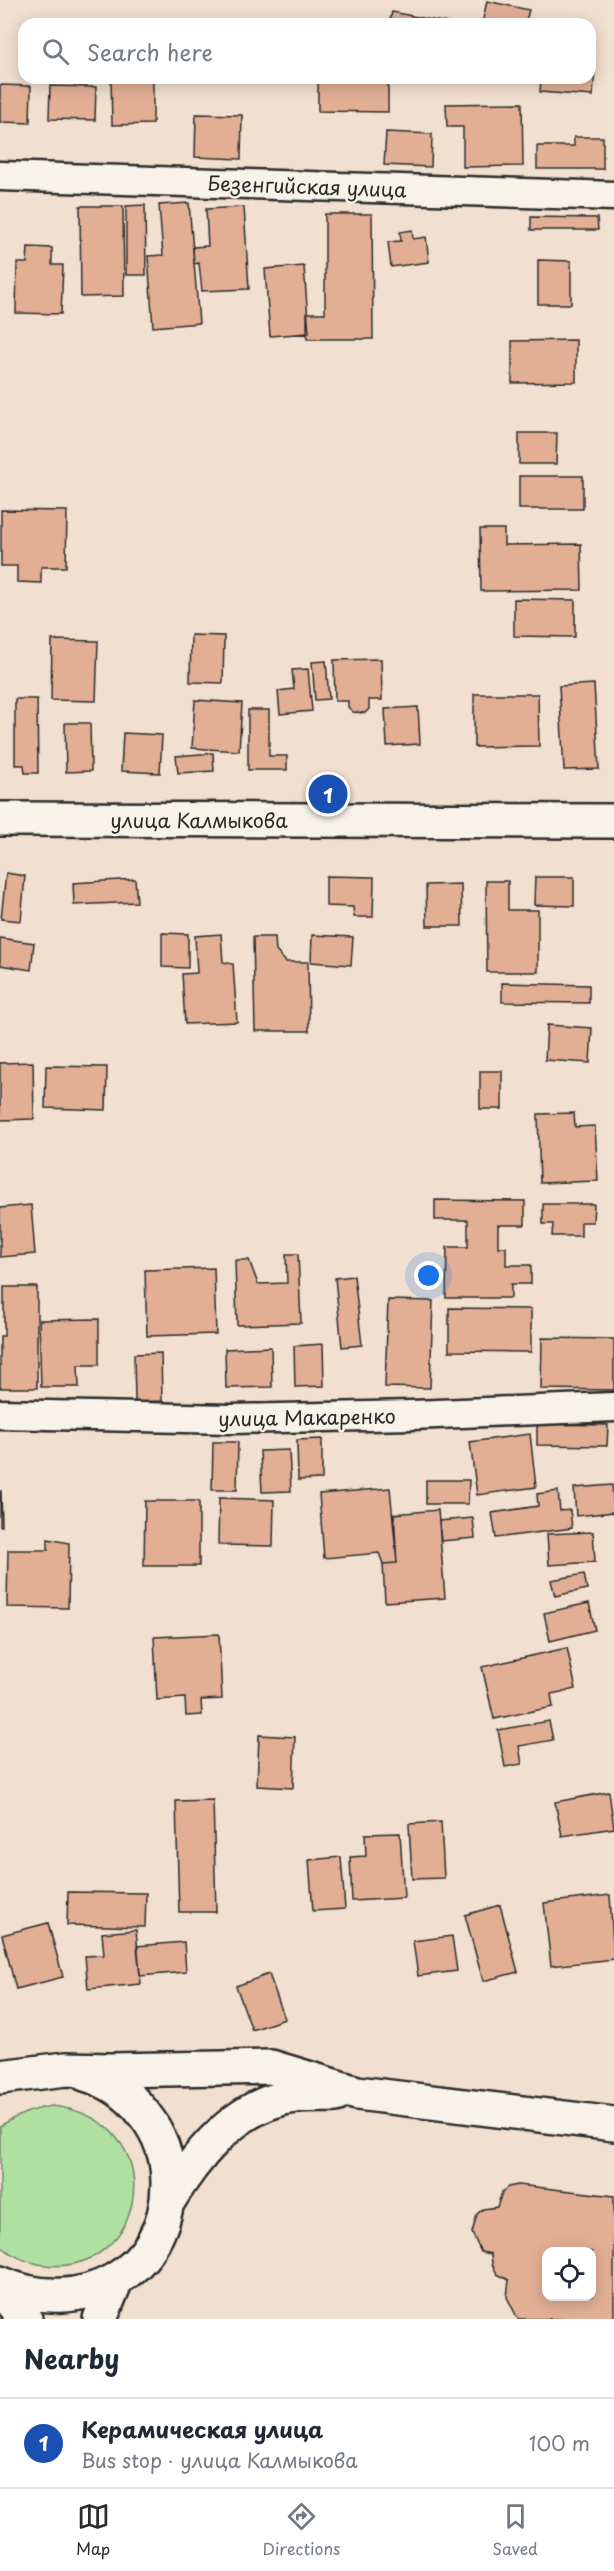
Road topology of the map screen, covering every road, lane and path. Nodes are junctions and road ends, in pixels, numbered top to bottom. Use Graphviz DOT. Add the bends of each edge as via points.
graph roads {
  1 [pos="0,176"];
  2 [pos="614,196"];
  3 [pos="0,819"];
  4 [pos="614,820"];
  5 [pos="614,1407"];
  6 [pos="0,1414"];
  7 [pos="66,2069"];
  8 [pos="10,2077"];
  9 [pos="357,2093"];
  10 [pos="614,2124"];
  11 [pos="168,2200"];
  12 [pos="116,2280"];
  13 [pos="0,2283"];
  14 [pos="0,2289"];
  15 [pos="25,2319"];
  16 [pos="100,2319"];
  1 -- 2 [label="street, Безенгийская улица"];
  3 -- 4 [label="main road, улица Калмыкова"];
  5 -- 6 [label="street, улица Макаренко" via="231,1419"];
  7 -- 8 [label="main road"];
  7 -- 9 [label="main road" via="272,2067"];
  7 -- 11 [label="main road" via="102,2079 133,2099 156,2128 168,2163"];
  9 -- 10 [label="main road"];
  9 -- 11 [label="main road" via="281,2099 256,2109 218,2134 190,2165"];
  11 -- 12 [label="main road" via="159,2232 141,2259"];
  12 -- 13 [label="main road" via="67,2297 41,2297"];
  12 -- 16 [label="main road"];
  14 -- 15 [label="main road"];
}
